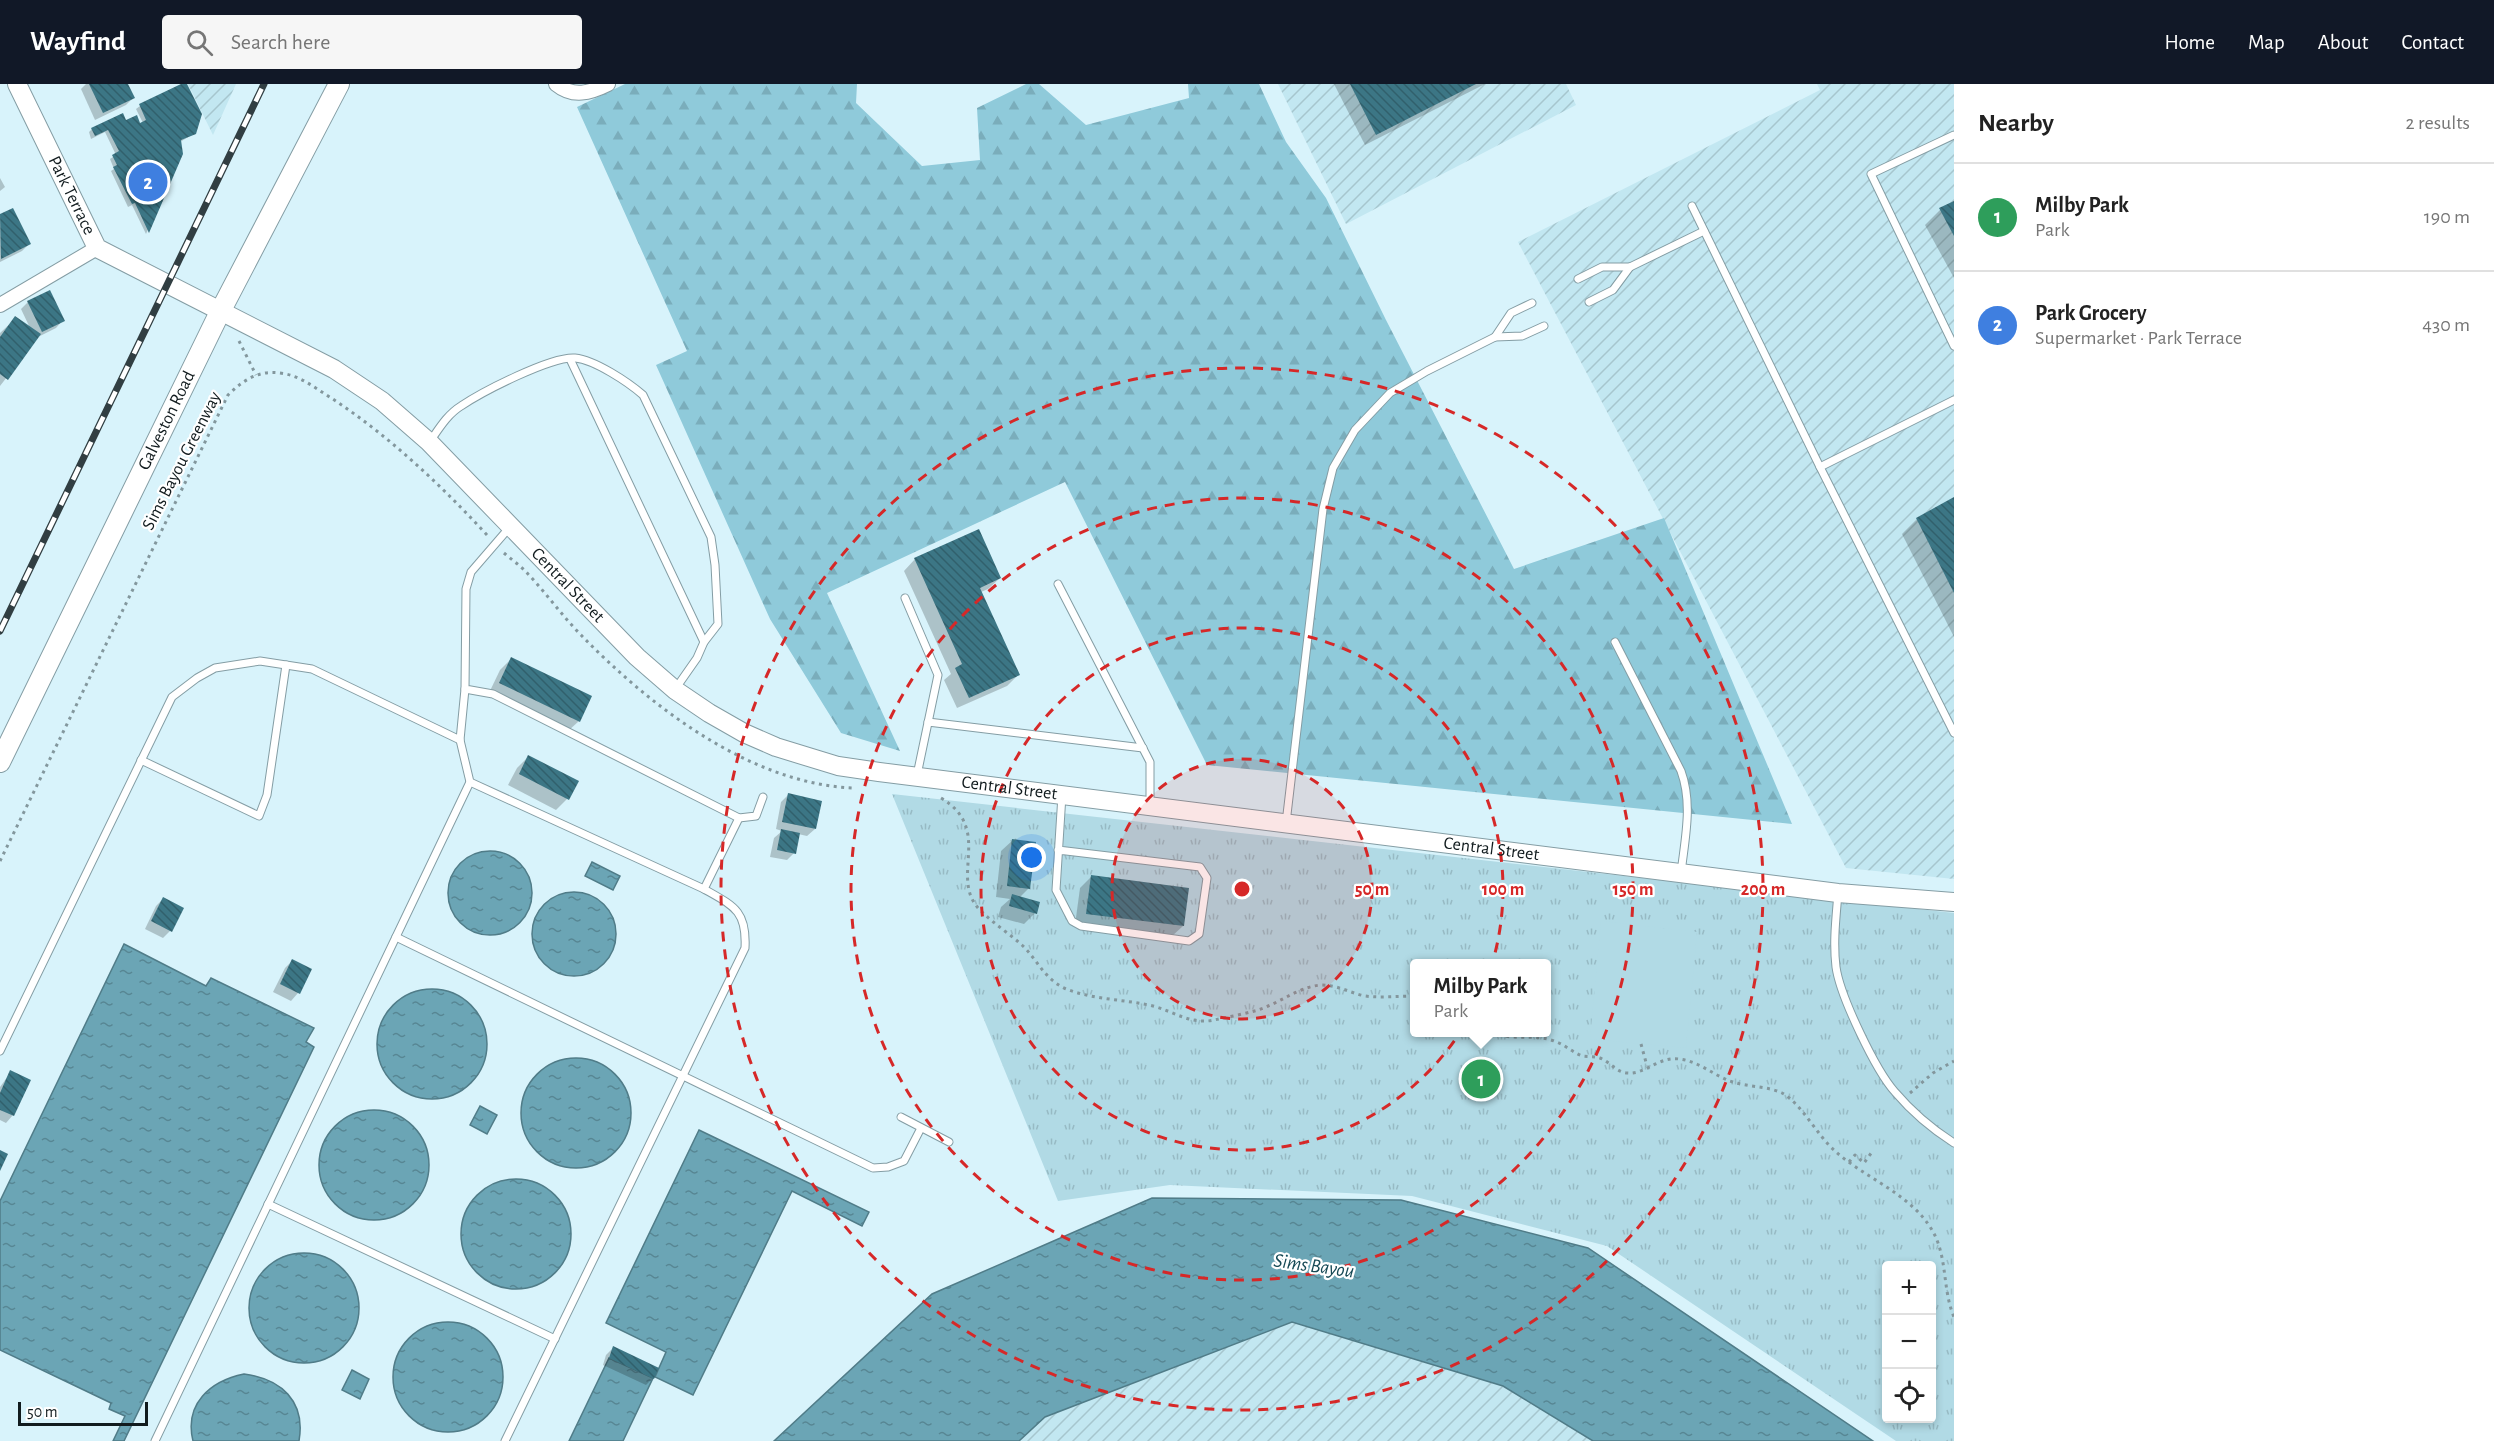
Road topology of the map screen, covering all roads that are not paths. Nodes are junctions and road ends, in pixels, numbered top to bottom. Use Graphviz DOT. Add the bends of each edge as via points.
graph roads {
  1 [pos="18,84"];
  2 [pos="339,84"];
  3 [pos="556,84"];
  4 [pos="608,84"];
  5 [pos="1954,135"];
  6 [pos="1692,206"];
  7 [pos="1704,231"];
  8 [pos="97,248"];
  9 [pos="1630,267"];
  10 [pos="1578,279"];
  11 [pos="1532,303"];
  12 [pos="1590,303"];
  13 [pos="0,305"];
  14 [pos="220,312"];
  15 [pos="1544,326"];
  16 [pos="1495,337"];
  17 [pos="1954,346"];
  18 [pos="570,359"];
  19 [pos="1954,399"];
  20 [pos="429,442"];
  21 [pos="1820,466"];
  22 [pos="511,526"];
  23 [pos="1058,584"];
  24 [pos="906,598"];
  25 [pos="704,642"];
  26 [pos="1615,642"];
  27 [pos="286,665"];
  28 [pos="465,689"];
  29 [pos="675,690"];
  30 [pos="928,722"];
  31 [pos="1954,733"];
  32 [pos="460,740"];
  33 [pos="1143,748"];
  34 [pos="141,760"];
  35 [pos="0,762"];
  36 [pos="916,777"];
  37 [pos="470,782"];
  38 [pos="1062,795"];
  39 [pos="763,797"];
  40 [pos="1150,806"];
  41 [pos="740,818"];
  42 [pos="1286,823"];
  43 [pos="1058,850"];
  44 [pos="1681,873"];
  45 [pos="704,889"];
  46 [pos="1838,893"];
  47 [pos="1954,902"];
  48 [pos="396,937"];
  49 [pos="0,1051"];
  50 [pos="682,1077"];
  51 [pos="901,1117"];
  52 [pos="921,1128"];
  53 [pos="950,1142"];
  54 [pos="1954,1143"];
  55 [pos="268,1204"];
  56 [pos="555,1339"];
  57 [pos="155,1441"];
  58 [pos="505,1441"];
  1 -- 8 [label="street, Park Terrace"];
  2 -- 14 [label="main road, Galveston Road"];
  3 -- 4 [label="street" via="571,93 585,93"];
  5 -- 17 [label="lane" via="1870,174"];
  6 -- 7 [label="lane"];
  7 -- 9 [label="lane"];
  7 -- 21 [label="lane"];
  8 -- 13 [label="street"];
  8 -- 14 [label="street, Park Terrace"];
  9 -- 10 [label="lane" via="1602,267"];
  9 -- 12 [label="lane" via="1613,290"];
  11 -- 16 [label="lane" via="1511,313"];
  14 -- 20 [label="street, Central Street" via="333,369 382,401"];
  14 -- 35 [label="main road, Galveston Road"];
  15 -- 16 [label="lane" via="1522,336"];
  16 -- 42 [label="lane" via="1390,393 1355,430 1333,468 1323,509"];
  18 -- 20 [label="lane" via="554,360 460,406"];
  18 -- 25 [label="lane"];
  18 -- 25 [label="lane" via="626,380 643,395 711,537 717,624"];
  19 -- 21 [label="lane"];
  20 -- 22 [label="street, Central Street"];
  21 -- 31 [label="lane"];
  22 -- 28 [label="lane" via="471,572 466,589"];
  22 -- 29 [label="street, Central Street" via="637,657"];
  23 -- 33 [label="lane"];
  24 -- 30 [label="lane" via="938,669"];
  25 -- 29 [label="lane"];
  26 -- 44 [label="lane" via="1686,786 1688,805"];
  27 -- 32 [label="lane" via="312,669"];
  27 -- 34 [label="lane" via="260,661 233,664 197,678 172,697"];
  27 -- 34 [label="lane" via="267,795 259,816"];
  28 -- 32 [label="lane"];
  28 -- 41 [label="lane" via="493,694"];
  29 -- 36 [label="street, Central Street" via="744,733 776,747 838,766"];
  30 -- 33 [label="lane"];
  30 -- 36 [label="lane"];
  32 -- 37 [label="lane"];
  33 -- 40 [label="lane" via="1150,762"];
  34 -- 49 [label="lane"];
  36 -- 38 [label="street, Central Street"];
  37 -- 45 [label="lane"];
  37 -- 48 [label="lane"];
  38 -- 40 [label="street, Central Street"];
  38 -- 43 [label="lane"];
  39 -- 41 [label="lane" via="756,816"];
  40 -- 42 [label="street, Central Street"];
  41 -- 45 [label="lane"];
  42 -- 44 [label="street, Central Street"];
  43 -- 43 [label="lane" via="1056,890 1072,921 1081,926 1189,941 1199,934 1207,878 1200,867"];
  44 -- 46 [label="street, Central Street"];
  45 -- 50 [label="lane" via="730,903 741,915 746,930 745,948"];
  46 -- 47 [label="street, Central Street"];
  46 -- 54 [label="lane" via="1836,959 1844,994 1869,1049 1902,1100"];
  48 -- 50 [label="lane"];
  48 -- 55 [label="lane"];
  50 -- 52 [label="lane" via="873,1168 904,1161"];
  50 -- 56 [label="lane"];
  51 -- 52 [label="lane"];
  52 -- 53 [label="lane"];
  55 -- 56 [label="lane"];
  55 -- 57 [label="lane"];
  56 -- 58 [label="lane"];
}
